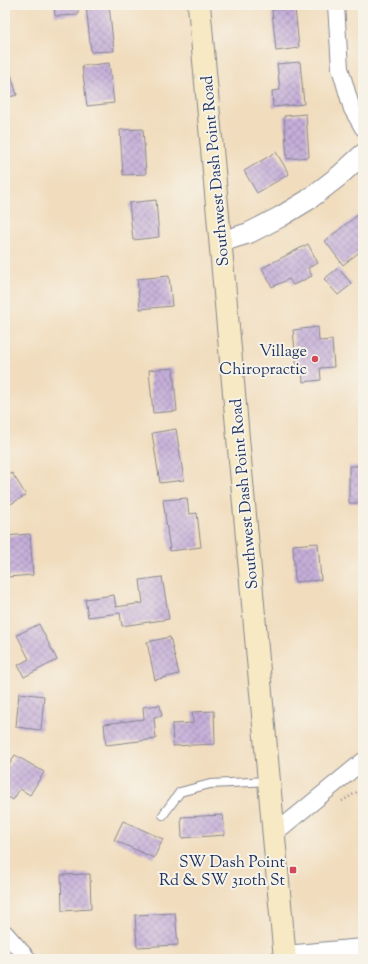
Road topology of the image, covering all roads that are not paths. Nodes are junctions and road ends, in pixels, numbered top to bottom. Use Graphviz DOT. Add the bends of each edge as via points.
graph roads {
  1 [pos="199,5"];
  2 [pos="336,5"];
  3 [pos="363,128"];
  4 [pos="363,154"];
  5 [pos="220,242"];
  6 [pos="363,761"];
  7 [pos="270,780"];
  8 [pos="163,815"];
  9 [pos="274,833"];
  10 [pos="5,933"];
  11 [pos="363,947"];
  12 [pos="285,956"];
  13 [pos="28,959"];
  1 -- 5 [label="main road, Southwest Dash Point Road"];
  2 -- 3 [label="street" via="340,68 352,109"];
  4 -- 5 [label="street" via="308,200 249,233"];
  5 -- 7 [label="main road, Southwest Dash Point Road"];
  6 -- 9 [label="street"];
  7 -- 8 [label="lane" via="210,784 180,792"];
  7 -- 9 [label="main road, Southwest Dash Point Road"];
  9 -- 12 [label="main road, Southwest Dash Point Road"];
  10 -- 13 [label="street"];
  11 -- 12 [label="street"];
}
